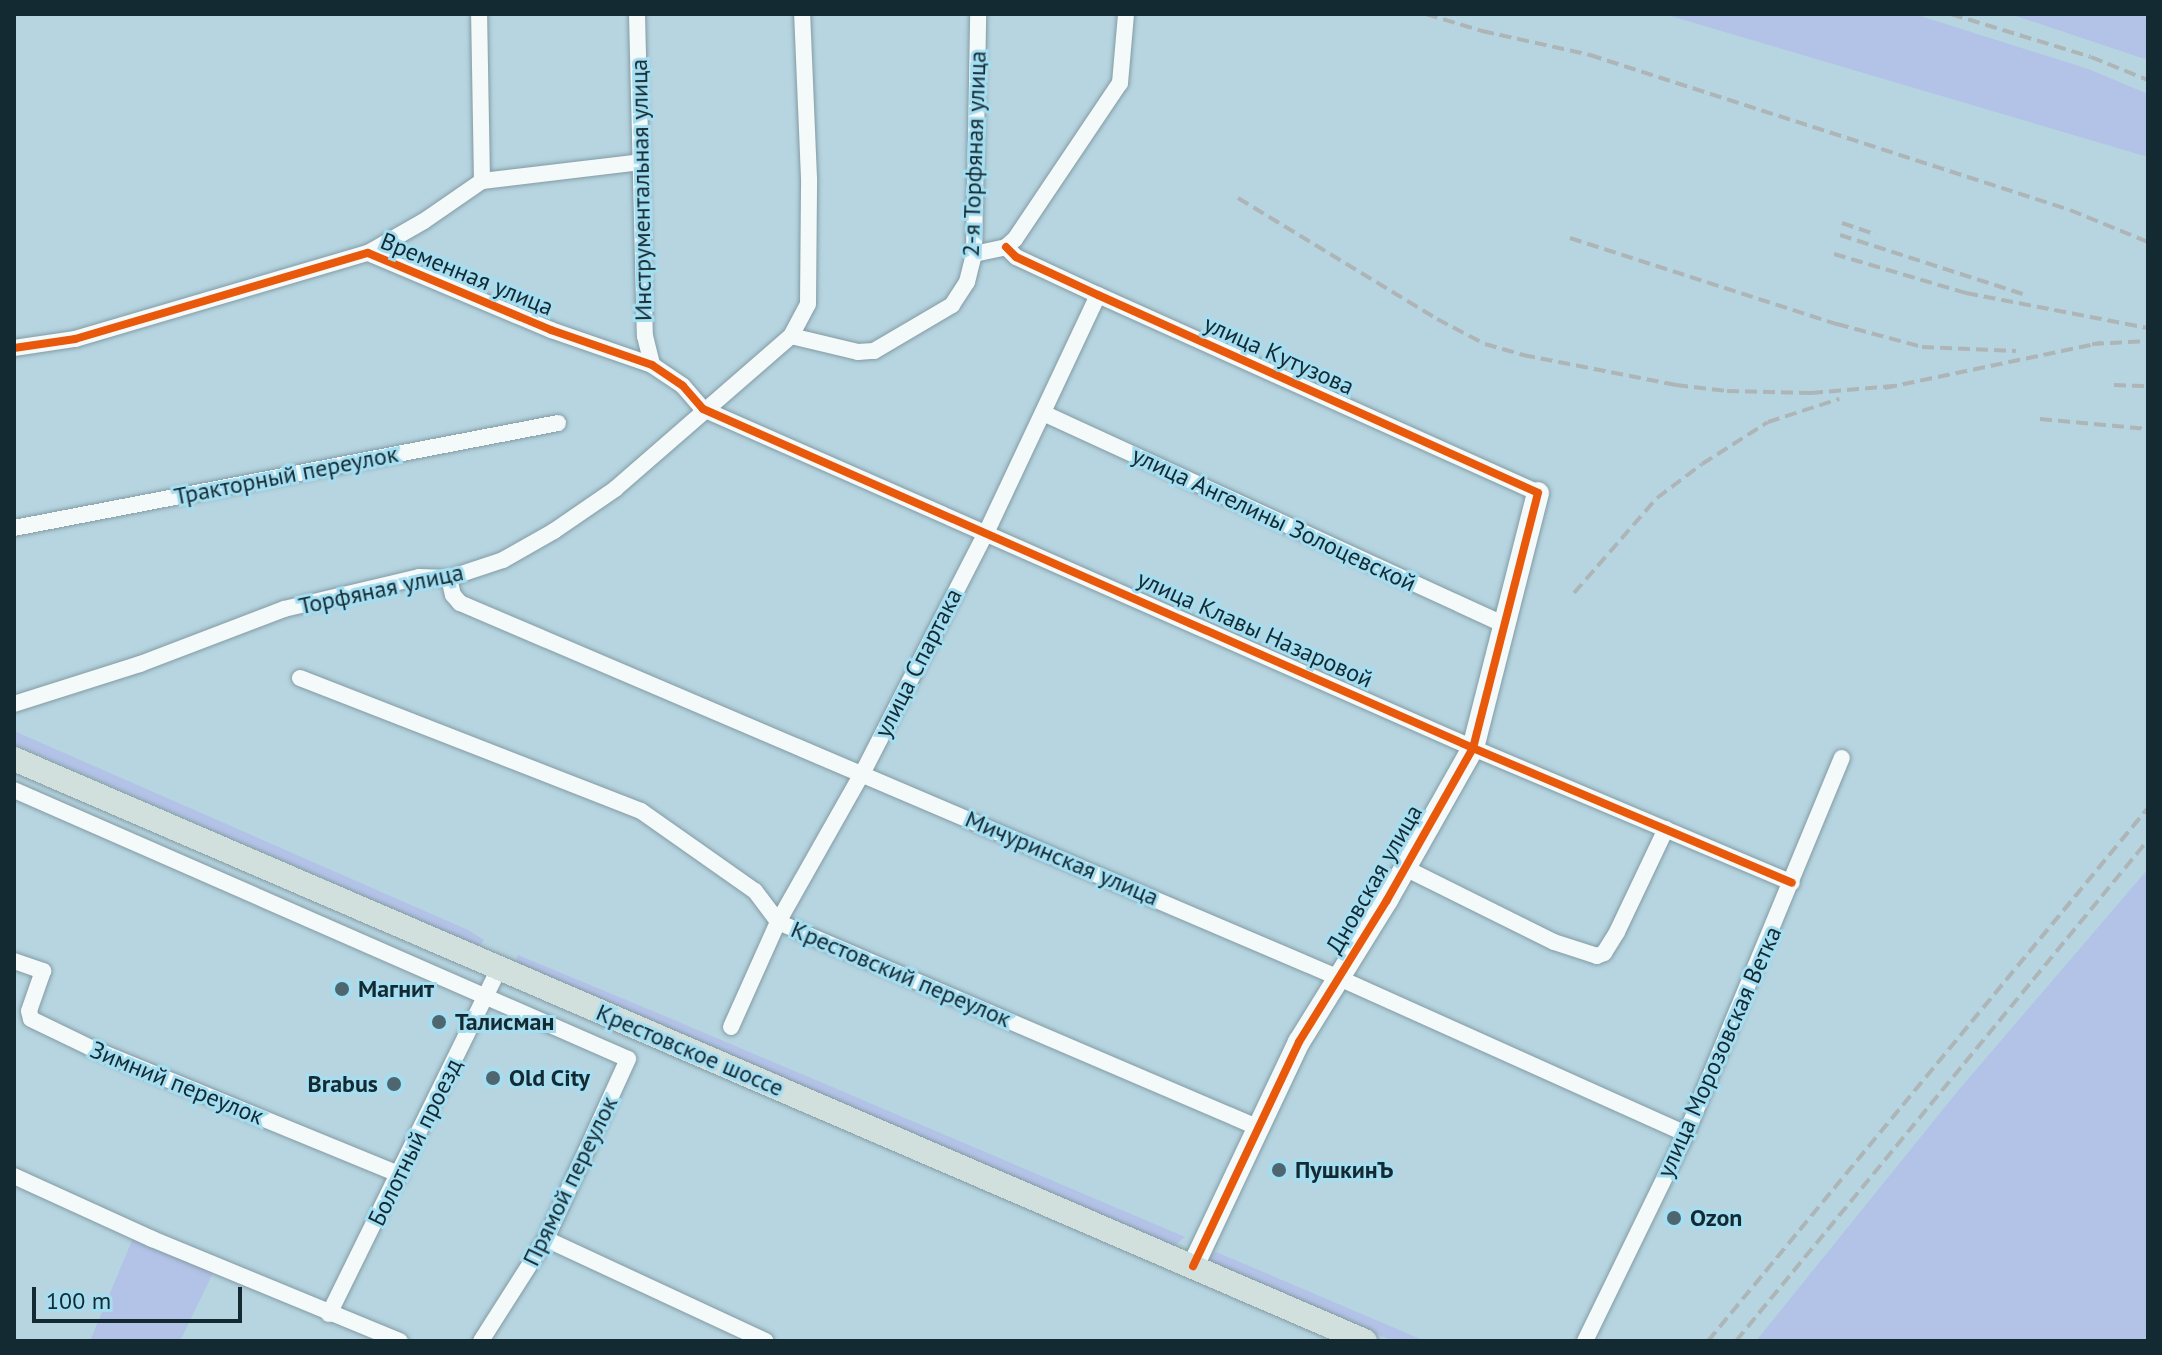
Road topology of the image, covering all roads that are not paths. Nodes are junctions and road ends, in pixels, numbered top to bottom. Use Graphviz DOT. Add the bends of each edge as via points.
graph roads {
  1 [pos="479,14"];
  2 [pos="637,14"];
  3 [pos="802,14"];
  4 [pos="978,14"];
  5 [pos="1126,14"];
  6 [pos="641,162"];
  7 [pos="482,181"];
  8 [pos="1006,247"];
  9 [pos="368,253"];
  10 [pos="974,254"];
  11 [pos="1098,295"];
  12 [pos="791,336"];
  13 [pos="14,348"];
  14 [pos="652,365"];
  15 [pos="703,409"];
  16 [pos="1043,413"];
  17 [pos="558,423"];
  18 [pos="1538,493"];
  19 [pos="14,528"];
  20 [pos="986,533"];
  21 [pos="449,578"];
  22 [pos="1505,625"];
  23 [pos="300,678"];
  24 [pos="14,704"];
  25 [pos="1473,748"];
  26 [pos="1842,758"];
  27 [pos="14,759"];
  28 [pos="863,772"];
  29 [pos="14,790"];
  30 [pos="1666,829"];
  31 [pos="1405,868"];
  32 [pos="1792,883"];
  33 [pos="778,922"];
  34 [pos="14,961"];
  35 [pos="499,968"];
  36 [pos="1339,978"];
  37 [pos="486,997"];
  38 [pos="731,1027"];
  39 [pos="1259,1128"];
  40 [pos="1686,1134"];
  41 [pos="400,1175"];
  42 [pos="14,1176"];
  43 [pos="546,1239"];
  44 [pos="1193,1266"];
  45 [pos="329,1314"];
  46 [pos="400,1341"];
  47 [pos="481,1341"];
  48 [pos="766,1341"];
  49 [pos="1365,1341"];
  50 [pos="1585,1341"];
  1 -- 7 [label="street"];
  2 -- 6 [label="street, Инструментальная улица"];
  3 -- 12 [label="street, Торфяная улица" via="808,304"];
  4 -- 10 [label="street, 2-я Торфяная улица"];
  5 -- 8 [label="street" via="1120,83"];
  6 -- 7 [label="street"];
  6 -- 14 [label="street, Инструментальная улица" via="645,336"];
  7 -- 9 [label="street"];
  8 -- 10 [label="street"];
  8 -- 11 [label="street, улица Кутузова" via="1016,257"];
  9 -- 13 [label="street, Временная улица" via="75,339"];
  9 -- 14 [label="street, Временная улица" via="551,330"];
  10 -- 12 [label="street, 2-я Торфяная улица" via="967,282 952,305 874,351"];
  11 -- 16 [label="street, улица Спартака"];
  11 -- 18 [label="street, улица Кутузова"];
  12 -- 15 [label="street, Торфяная улица"];
  14 -- 15 [label="street, Временная улица" via="683,386"];
  15 -- 20 [label="street, улица Клавы Назаровой"];
  15 -- 21 [label="street, Торфяная улица" via="615,489 554,531 503,560"];
  16 -- 20 [label="street, улица Спартака"];
  16 -- 22 [label="street, улица Ангелины Золоцевской"];
  17 -- 19 [label="street, Тракторный переулок"];
  18 -- 22 [label="street, Дновская улица"];
  20 -- 25 [label="street, улица Клавы Назаровой"];
  20 -- 28 [label="street, улица Спартака"];
  21 -- 24 [label="street, Торфяная улица" via="419,577 284,609 140,664"];
  21 -- 28 [label="street, Мичуринская улица" via="460,603"];
  22 -- 25 [label="street, Дновская улица"];
  23 -- 33 [label="street, Крестовский переулок" via="641,811 755,891"];
  25 -- 30 [label="street, улица Клавы Назаровой"];
  25 -- 31 [label="street, Дновская улица"];
  26 -- 32 [label="street, улица Морозовская Ветка"];
  27 -- 35 [label="main road, Крестовское шоссе"];
  28 -- 33 [label="street, улица Спартака"];
  28 -- 36 [label="street, Мичуринская улица"];
  29 -- 37 [label="street"];
  30 -- 31 [label="street" via="1617,932 1597,956 1554,942"];
  30 -- 32 [label="street, улица Клавы Назаровой"];
  31 -- 36 [label="street, Дновская улица"];
  32 -- 40 [label="street, улица Морозовская Ветка"];
  33 -- 38 [label="street, улица Спартака"];
  33 -- 39 [label="street, Крестовский переулок"];
  34 -- 41 [label="street, Зимний переулок" via="43,971 31,1019"];
  35 -- 37 [label="street, Болотный проезд"];
  35 -- 44 [label="main road, Крестовское шоссе"];
  36 -- 39 [label="street, Дновская улица" via="1299,1042"];
  36 -- 40 [label="street, Мичуринская улица"];
  37 -- 41 [label="street, Болотный проезд"];
  37 -- 43 [label="street, Прямой переулок" via="628,1059"];
  39 -- 44 [label="street, Дновская улица"];
  40 -- 50 [label="street, улица Морозовская Ветка"];
  41 -- 45 [label="street, Болотный проезд"];
  42 -- 45 [label="street"];
  43 -- 47 [label="street, Прямой переулок"];
  43 -- 48 [label="street"];
  44 -- 49 [label="main road, Крестовское шоссе"];
  45 -- 46 [label="street"];
}
